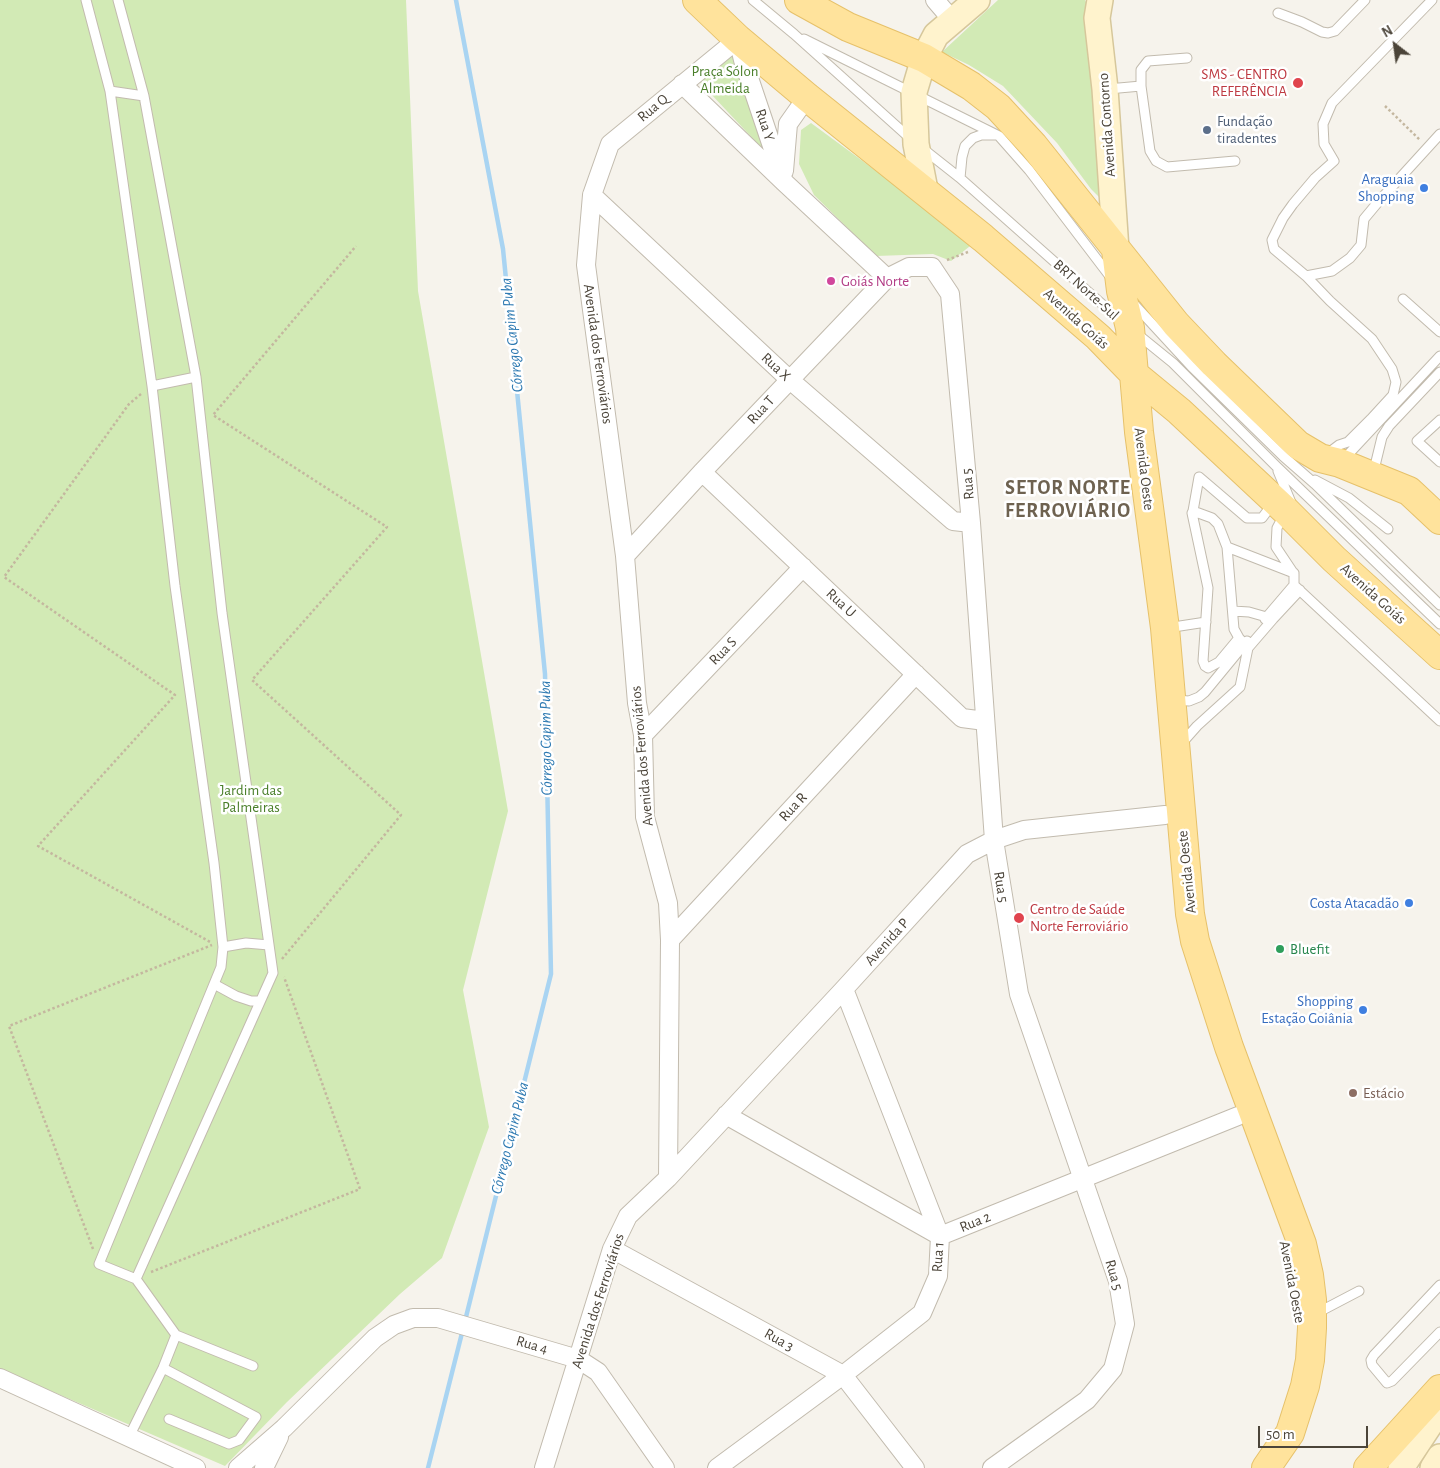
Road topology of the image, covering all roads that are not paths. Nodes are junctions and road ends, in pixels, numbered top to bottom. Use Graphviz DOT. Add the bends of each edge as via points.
graph roads {
  1 [pos="86,0"];
  2 [pos="118,0"];
  3 [pos="697,0"];
  4 [pos="752,0"];
  5 [pos="799,0"];
  6 [pos="935,0"];
  7 [pos="977,0"];
  8 [pos="1365,0"];
  9 [pos="1432,0"];
  10 [pos="1095,6"];
  11 [pos="1278,13"];
  12 [pos="953,21"];
  13 [pos="794,34"];
  14 [pos="738,39"];
  15 [pos="924,58"];
  16 [pos="1187,58"];
  17 [pos="682,84"];
  18 [pos="1141,86"];
  19 [pos="1105,89"];
  20 [pos="110,91"];
  21 [pos="914,92"];
  22 [pos="144,96"];
  23 [pos="807,97"];
  24 [pos="1440,134"];
  25 [pos="999,136"];
  26 [pos="916,144"];
  27 [pos="1236,161"];
  28 [pos="960,178"];
  29 [pos="784,182"];
  30 [pos="925,190"];
  31 [pos="592,195"];
  32 [pos="1116,250"];
  33 [pos="932,267"];
  34 [pos="1306,276"];
  35 [pos="887,278"];
  36 [pos="1121,291"];
  37 [pos="1403,299"];
  38 [pos="1130,328"];
  39 [pos="1440,332"];
  40 [pos="1440,356"];
  41 [pos="1125,365"];
  42 [pos="1428,367"];
  43 [pos="1439,374"];
  44 [pos="196,377"];
  45 [pos="790,380"];
  46 [pos="152,386"];
  47 [pos="1179,411"];
  48 [pos="1440,420"];
  49 [pos="1139,432"];
  50 [pos="1440,462"];
  51 [pos="1321,465"];
  52 [pos="1276,466"];
  53 [pos="702,472"];
  54 [pos="1372,476"];
  55 [pos="1193,511"];
  56 [pos="1287,512"];
  57 [pos="1440,520"];
  58 [pos="971,523"];
  59 [pos="1388,529"];
  60 [pos="1227,547"];
  61 [pos="625,556"];
  62 [pos="803,567"];
  63 [pos="1294,574"];
  64 [pos="1297,588"];
  65 [pos="1440,605"];
  66 [pos="1233,611"];
  67 [pos="1270,618"];
  68 [pos="1206,622"];
  69 [pos="1440,624"];
  70 [pos="1165,628"];
  71 [pos="1244,643"];
  72 [pos="1440,656"];
  73 [pos="916,674"];
  74 [pos="1172,700"];
  75 [pos="985,721"];
  76 [pos="1440,721"];
  77 [pos="643,735"];
  78 [pos="1175,750"];
  79 [pos="1165,815"];
  80 [pos="994,840"];
  81 [pos="670,940"];
  82 [pos="269,945"];
  83 [pos="223,947"];
  84 [pos="214,984"];
  85 [pos="844,990"];
  86 [pos="260,1001"];
  87 [pos="726,1115"];
  88 [pos="1238,1116"];
  89 [pos="668,1178"];
  90 [pos="1082,1180"];
  91 [pos="940,1236"];
  92 [pos="612,1249"];
  93 [pos="136,1279"];
  94 [pos="1440,1285"];
  95 [pos="1359,1291"];
  96 [pos="1312,1316"];
  97 [pos="1440,1332"];
  98 [pos="176,1335"];
  99 [pos="578,1359"];
  100 [pos="253,1366"];
  101 [pos="163,1368"];
  102 [pos="843,1375"];
  103 [pos="0,1378"];
  104 [pos="1440,1389"];
  105 [pos="1440,1409"];
  106 [pos="169,1418"];
  107 [pos="284,1428"];
  108 [pos="129,1438"];
  109 [pos="1440,1457"];
  110 [pos="1264,1466"];
  111 [pos="196,1468"];
  112 [pos="238,1468"];
  113 [pos="264,1468"];
  114 [pos="544,1468"];
  115 [pos="665,1468"];
  116 [pos="717,1468"];
  117 [pos="915,1468"];
  118 [pos="992,1468"];
  119 [pos="1368,1468"];
  120 [pos="1401,1468"];
  121 [pos="1433,1468"];
  1 -- 20 [label="lane"];
  2 -- 22 [label="lane"];
  3 -- 14 [label="main road, Avenida Goiás"];
  4 -- 13 [label="lane"];
  5 -- 15 [label="main road" via="834,14 848,27"];
  6 -- 12 [label="street"];
  7 -- 12 [label="main road"];
  8 -- 11 [label="lane" via="1335,31 1328,33"];
  9 -- 34 [label="lane" via="1332,103 1323,124 1324,144 1334,161 1293,204 1272,240 1274,249"];
  10 -- 19 [label="main road, Avenida Contorno"];
  12 -- 15 [label="main road" via="936,35"];
  13 -- 21 [label="lane, BRT Norte-Sul"];
  13 -- 26 [label="lane, BRT Norte-Sul"];
  14 -- 17 [label="street, Rua Q"];
  14 -- 23 [label="main road, Avenida Goiás"];
  14 -- 29 [label="street, Rua Y"];
  15 -- 21 [label="main road"];
  15 -- 32 [label="main road" via="998,106"];
  16 -- 18 [label="lane" via="1148,61 1141,70"];
  17 -- 29 [label="street, Rua Y"];
  17 -- 31 [label="street, Rua Q" via="610,144"];
  18 -- 19 [label="lane"];
  18 -- 27 [label="lane" via="1150,151 1156,161 1167,167"];
  19 -- 32 [label="main road, Avenida Contorno"];
  20 -- 22 [label="lane"];
  20 -- 46 [label="lane"];
  21 -- 25 [label="lane, BRT Norte-Sul"];
  21 -- 26 [label="main road"];
  22 -- 44 [label="lane"];
  23 -- 29 [label="street, Rua Y" via="788,124"];
  23 -- 30 [label="main road, Avenida Goiás"];
  24 -- 34 [label="lane" via="1364,219 1361,245 1350,258 1332,271"];
  25 -- 28 [label="lane" via="981,135 965,146"];
  25 -- 36 [label="lane, BRT Norte-Sul" via="1029,170"];
  26 -- 28 [label="lane, BRT Norte-Sul"];
  26 -- 30 [label="main road"];
  28 -- 38 [label="lane, BRT Norte-Sul"];
  29 -- 35 [label="street, Rua Y"];
  30 -- 41 [label="main road, Avenida Goiás" via="1098,337"];
  31 -- 45 [label="street, Rua X"];
  31 -- 61 [label="street, Avenida dos Ferroviários" via="586,265"];
  32 -- 36 [label="main road, Avenida Oeste"];
  32 -- 51 [label="main road" via="1176,324 1214,364"];
  33 -- 35 [label="street, Rua T" via="909,267"];
  33 -- 58 [label="street, Rua 5" via="950,294"];
  34 -- 51 [label="lane" via="1372,339 1392,368 1396,382 1393,395"];
  35 -- 45 [label="street, Rua T"];
  36 -- 38 [label="main road, Avenida Oeste"];
  36 -- 51 [label="lane, BRT Norte-Sul" via="1191,366"];
  37 -- 39 [label="lane"];
  38 -- 41 [label="main road, Avenida Oeste"];
  38 -- 52 [label="lane, BRT Norte-Sul" via="1173,363"];
  40 -- 42 [label="lane"];
  41 -- 47 [label="main road, Avenida Goiás"];
  41 -- 49 [label="main road, Avenida Oeste"];
  41 -- 79 [label="main road, Avenida Oeste"];
  42 -- 43 [label="lane"];
  42 -- 51 [label="lane"];
  43 -- 54 [label="lane" via="1389,426 1382,437"];
  44 -- 46 [label="lane"];
  44 -- 82 [label="lane" via="222,614"];
  45 -- 53 [label="street, Rua T"];
  45 -- 58 [label="street, Rua X" via="953,521"];
  46 -- 83 [label="lane"];
  47 -- 49 [label="main road" via="1151,418"];
  47 -- 56 [label="main road, Avenida Goiás"];
  48 -- 50 [label="lane" via="1417,440"];
  49 -- 70 [label="main road, Avenida Oeste"];
  51 -- 54 [label="main road"];
  51 -- 59 [label="lane" via="1349,498"];
  51 -- 65 [label="lane, BRT Norte-Sul"];
  52 -- 56 [label="lane"];
  52 -- 69 [label="lane, BRT Norte-Sul"];
  53 -- 61 [label="street, Rua T"];
  53 -- 62 [label="street, Rua U"];
  54 -- 57 [label="main road" via="1409,491"];
  55 -- 56 [label="lane" via="1199,478 1247,518"];
  55 -- 60 [label="lane" via="1215,520"];
  55 -- 68 [label="lane" via="1208,588"];
  56 -- 63 [label="lane" via="1277,528 1276,547"];
  56 -- 72 [label="main road, Avenida Goiás"];
  58 -- 75 [label="street, Rua 5"];
  60 -- 63 [label="lane"];
  60 -- 66 [label="lane"];
  61 -- 77 [label="street, Avenida dos Ferroviários" via="637,703"];
  62 -- 73 [label="street, Rua U"];
  62 -- 77 [label="street, Rua S"];
  63 -- 64 [label="lane"];
  64 -- 67 [label="lane"];
  64 -- 76 [label="lane"];
  66 -- 67 [label="lane"];
  66 -- 71 [label="lane" via="1234,628"];
  67 -- 71 [label="lane"];
  68 -- 70 [label="lane"];
  68 -- 71 [label="lane" via="1203,661 1208,668"];
  70 -- 74 [label="main road, Avenida Oeste"];
  71 -- 74 [label="lane" via="1199,697 1189,701"];
  71 -- 78 [label="lane" via="1240,687"];
  73 -- 75 [label="street, Rua U" via="962,718"];
  73 -- 81 [label="street, Rua R"];
  74 -- 78 [label="main road, Avenida Oeste"];
  75 -- 80 [label="street, Rua 5"];
  77 -- 81 [label="street, Avenida dos Ferroviários" via="645,817 668,903"];
  78 -- 96 [label="main road, Avenida Oeste" via="1195,941 1229,1047 1302,1244 1310,1275"];
  79 -- 80 [label="street, Avenida P" via="1024,830"];
  79 -- 88 [label="main road, Avenida Oeste" via="1182,955"];
  80 -- 85 [label="street, Avenida P" via="967,854"];
  80 -- 90 [label="street, Rua 5" via="1019,994"];
  81 -- 89 [label="street, Avenida dos Ferroviários"];
  82 -- 83 [label="lane" via="246,943"];
  82 -- 86 [label="lane" via="273,973"];
  83 -- 84 [label="lane" via="221,966"];
  84 -- 86 [label="lane" via="236,996"];
  84 -- 93 [label="lane" via="99,1264"];
  85 -- 87 [label="street, Avenida P"];
  85 -- 91 [label="street, Rua 1"];
  86 -- 93 [label="lane"];
  87 -- 89 [label="street, Avenida P"];
  87 -- 91 [label="street, Rua 2"];
  88 -- 90 [label="street, Rua 2"];
  88 -- 110 [label="main road, Avenida Oeste" via="1278,1218 1291,1262 1301,1328 1292,1383 1260,1451"];
  89 -- 92 [label="street, Avenida dos Ferroviários" via="628,1216"];
  90 -- 91 [label="street, Rua 2"];
  90 -- 118 [label="street, Rua 5" via="1121,1298 1125,1324 1113,1369 1087,1400"];
  91 -- 102 [label="street, Rua 1" via="938,1276 922,1312"];
  92 -- 99 [label="street, Avenida dos Ferroviários"];
  92 -- 102 [label="street, Rua 3"];
  93 -- 98 [label="lane"];
  94 -- 97 [label="lane" via="1374,1354 1372,1365 1387,1382 1392,1382"];
  95 -- 96 [label="lane"];
  96 -- 110 [label="main road, Avenida Oeste" via="1310,1360 1290,1433"];
  98 -- 100 [label="lane"];
  98 -- 101 [label="lane"];
  99 -- 107 [label="street, Rua 4" via="438,1318 414,1318 375,1338"];
  99 -- 114 [label="street, Avenida dos Ferroviários"];
  99 -- 115 [label="street, Rua 4" via="598,1372"];
  101 -- 106 [label="lane" via="256,1417 240,1440 229,1444"];
  101 -- 108 [label="lane"];
  102 -- 116 [label="street, Rua 1"];
  102 -- 117 [label="street, Rua 3"];
  103 -- 108 [label="street"];
  104 -- 119 [label="main road"];
  105 -- 120 [label="main road"];
  107 -- 112 [label="street, Rua 4"];
  107 -- 113 [label="street"];
  108 -- 111 [label="street"];
  109 -- 121 [label="main road"];
}
